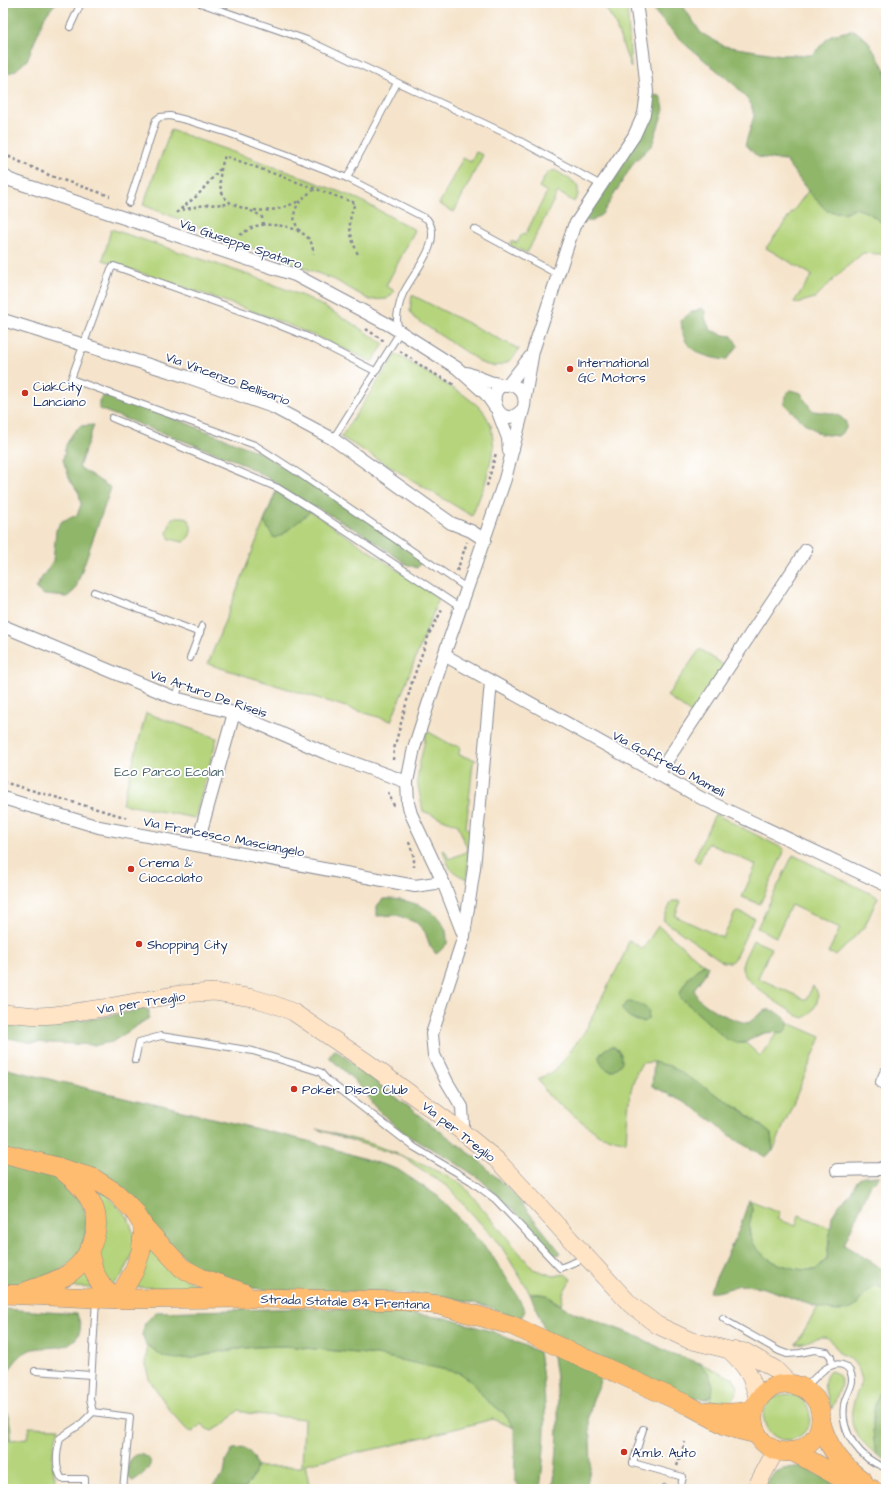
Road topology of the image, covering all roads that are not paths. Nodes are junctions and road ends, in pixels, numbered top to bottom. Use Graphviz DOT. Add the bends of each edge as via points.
graph roads {
  1 [pos="81,3"];
  2 [pos="200,3"];
  3 [pos="636,3"];
  4 [pos="70,27"];
  5 [pos="397,82"];
  6 [pos="3,175"];
  7 [pos="347,178"];
  8 [pos="601,185"];
  9 [pos="129,203"];
  10 [pos="474,229"];
  11 [pos="558,274"];
  12 [pos="3,320"];
  13 [pos="400,332"];
  14 [pos="83,345"];
  15 [pos="533,351"];
  16 [pos="457,368"];
  17 [pos="375,371"];
  18 [pos="507,386"];
  19 [pos="525,397"];
  20 [pos="497,409"];
  21 [pos="522,410"];
  22 [pos="112,418"];
  23 [pos="333,439"];
  24 [pos="510,459"];
  25 [pos="485,540"];
  26 [pos="806,550"];
  27 [pos="468,589"];
  28 [pos="94,592"];
  29 [pos="461,608"];
  30 [pos="3,626"];
  31 [pos="202,626"];
  32 [pos="200,633"];
  33 [pos="444,655"];
  34 [pos="190,658"];
  35 [pos="492,682"];
  36 [pos="234,713"];
  37 [pos="658,774"];
  38 [pos="407,782"];
  39 [pos="3,798"];
  40 [pos="197,845"];
  41 [pos="443,882"];
  42 [pos="886,885"];
  43 [pos="464,936"];
  44 [pos="3,1013"];
  45 [pos="135,1060"];
  46 [pos="460,1130"];
  47 [pos="3,1153"];
  48 [pos="57,1166"];
  49 [pos="886,1167"];
  50 [pos="837,1170"];
  51 [pos="144,1227"];
  52 [pos="89,1253"];
  53 [pos="586,1257"];
  54 [pos="10,1295"];
  55 [pos="96,1298"];
  56 [pos="256,1298"];
  57 [pos="118,1299"];
  58 [pos="723,1318"];
  59 [pos="730,1350"];
  60 [pos="832,1365"];
  61 [pos="35,1371"];
  62 [pos="91,1375"];
  63 [pos="798,1386"];
  64 [pos="756,1405"];
  65 [pos="690,1406"];
  66 [pos="93,1412"];
  67 [pos="821,1422"];
  68 [pos="643,1429"];
  69 [pos="757,1434"];
  70 [pos="783,1451"];
  71 [pos="886,1468"];
  72 [pos="85,1489"];
  73 [pos="123,1489"];
  74 [pos="680,1489"];
  75 [pos="755,1489"];
  76 [pos="872,1489"];
  77 [pos="876,1489"];
  1 -- 4 [label="lane"];
  2 -- 5 [label="lane" via="307,40"];
  3 -- 8 [label="street" via="647,92 644,114 634,136"];
  5 -- 7 [label="lane"];
  5 -- 8 [label="lane" via="509,135"];
  6 -- 13 [label="street, Via Giuseppe Spataro" via="10,180 295,275"];
  7 -- 9 [label="lane" via="228,133 163,116 156,120"];
  7 -- 13 [label="lane" via="427,219 430,224 430,246 402,296 397,319"];
  8 -- 11 [label="street" via="574,226"];
  10 -- 11 [label="lane"];
  11 -- 15 [label="street"];
  12 -- 14 [label="street, Via Vincenzo Bellisario"];
  13 -- 16 [label="street, Via Giuseppe Spataro"];
  13 -- 17 [label="lane"];
  14 -- 17 [label="lane" via="111,268 114,266 273,323 315,340"];
  14 -- 23 [label="street, Via Vincenzo Bellisario" via="188,377 273,407"];
  14 -- 27 [label="lane" via="71,379 255,445"];
  15 -- 18 [label="street"];
  15 -- 19 [label="street"];
  16 -- 18 [label="street, Via Giuseppe Spataro"];
  16 -- 20 [label="street, Via Giuseppe Spataro" via="486,394"];
  17 -- 23 [label="lane"];
  18 -- 19 [label="street" via="520,390"];
  18 -- 20 [label="street" via="498,390 494,398"];
  19 -- 21 [label="street"];
  20 -- 21 [label="street" via="502,414 510,416 519,414"];
  20 -- 24 [label="street, Via Giuseppe Spataro" via="508,438"];
  21 -- 24 [label="street"];
  22 -- 29 [label="lane" via="278,488"];
  23 -- 25 [label="street, Via Vincenzo Bellisario" via="451,522"];
  24 -- 25 [label="street"];
  25 -- 27 [label="street"];
  26 -- 37 [label="street"];
  27 -- 29 [label="street"];
  28 -- 32 [label="lane"];
  29 -- 33 [label="street"];
  30 -- 36 [label="street, Via Arturo De Riseis"];
  31 -- 32 [label="lane"];
  32 -- 34 [label="lane"];
  33 -- 35 [label="street, Via Goffredo Mameli"];
  33 -- 38 [label="street" via="414,748"];
  35 -- 37 [label="street, Via Goffredo Mameli"];
  35 -- 43 [label="street" via="474,868"];
  36 -- 38 [label="street, Via Arturo De Riseis" via="326,753"];
  36 -- 40 [label="street"];
  37 -- 42 [label="street, Via Goffredo Mameli" via="701,798"];
  38 -- 41 [label="street" via="411,814"];
  39 -- 40 [label="street, Via Francesco Masciangelo" via="99,826"];
  40 -- 41 [label="street, Via Francesco Masciangelo" via="415,886"];
  41 -- 43 [label="street"];
  43 -- 46 [label="street" via="432,1034 434,1055 462,1106 463,1124"];
  44 -- 46 [label="main road, Via per Treglio" via="55,1015 179,994 214,992 253,998 293,1012"];
  45 -- 53 [label="lane" via="139,1042 161,1036 253,1051 320,1072 414,1147 471,1181 495,1199 560,1268"];
  46 -- 53 [label="main road, Via per Treglio" via="497,1160"];
  47 -- 48 [label="main road"];
  48 -- 51 [label="main road" via="93,1178 116,1193 134,1211"];
  48 -- 52 [label="main road" via="82,1187 94,1209 95,1233"];
  49 -- 50 [label="street"];
  51 -- 56 [label="main road" via="182,1268 200,1278"];
  51 -- 57 [label="main road" via="141,1251"];
  52 -- 54 [label="main road" via="64,1277"];
  52 -- 57 [label="main road" via="94,1272 102,1286"];
  53 -- 59 [label="main road, Via per Treglio" via="630,1304 657,1325 689,1340"];
  54 -- 55 [label="main road, Strada Statale 84 Frentana"];
  55 -- 57 [label="main road, Strada Statale 84 Frentana"];
  55 -- 62 [label="lane"];
  56 -- 57 [label="main road, Strada Statale 84 Frentana"];
  56 -- 65 [label="main road, Strada Statale 84 Frentana" via="405,1301 439,1305 511,1325"];
  58 -- 60 [label="lane" via="779,1351 794,1354 814,1350 827,1352"];
  59 -- 63 [label="main road, Via per Treglio" via="753,1355"];
  59 -- 64 [label="main road" via="753,1379"];
  60 -- 63 [label="lane"];
  60 -- 71 [label="lane" via="844,1365 852,1377 844,1406 844,1423 849,1436 864,1455"];
  61 -- 62 [label="lane"];
  62 -- 66 [label="lane" via="90,1399"];
  63 -- 64 [label="main road" via="775,1386 762,1395"];
  63 -- 67 [label="main road" via="811,1393 818,1402"];
  64 -- 65 [label="main road, Strada Statale 84 Frentana" via="745,1412 719,1412"];
  64 -- 69 [label="main road" via="754,1421"];
  65 -- 69 [label="main road, Strada Statale 84 Frentana" via="725,1424"];
  66 -- 72 [label="lane" via="60,1438 58,1446 59,1475 62,1479 85,1479"];
  66 -- 73 [label="lane" via="130,1417"];
  67 -- 70 [label="main road" via="813,1440 805,1447 796,1451"];
  67 -- 77 [label="main road" via="834,1453 857,1477"];
  68 -- 74 [label="lane" via="633,1463 683,1477"];
  69 -- 70 [label="main road" via="768,1446"];
  70 -- 75 [label="main road" via="764,1473"];
  70 -- 76 [label="main road" via="807,1458 844,1480"];
}
